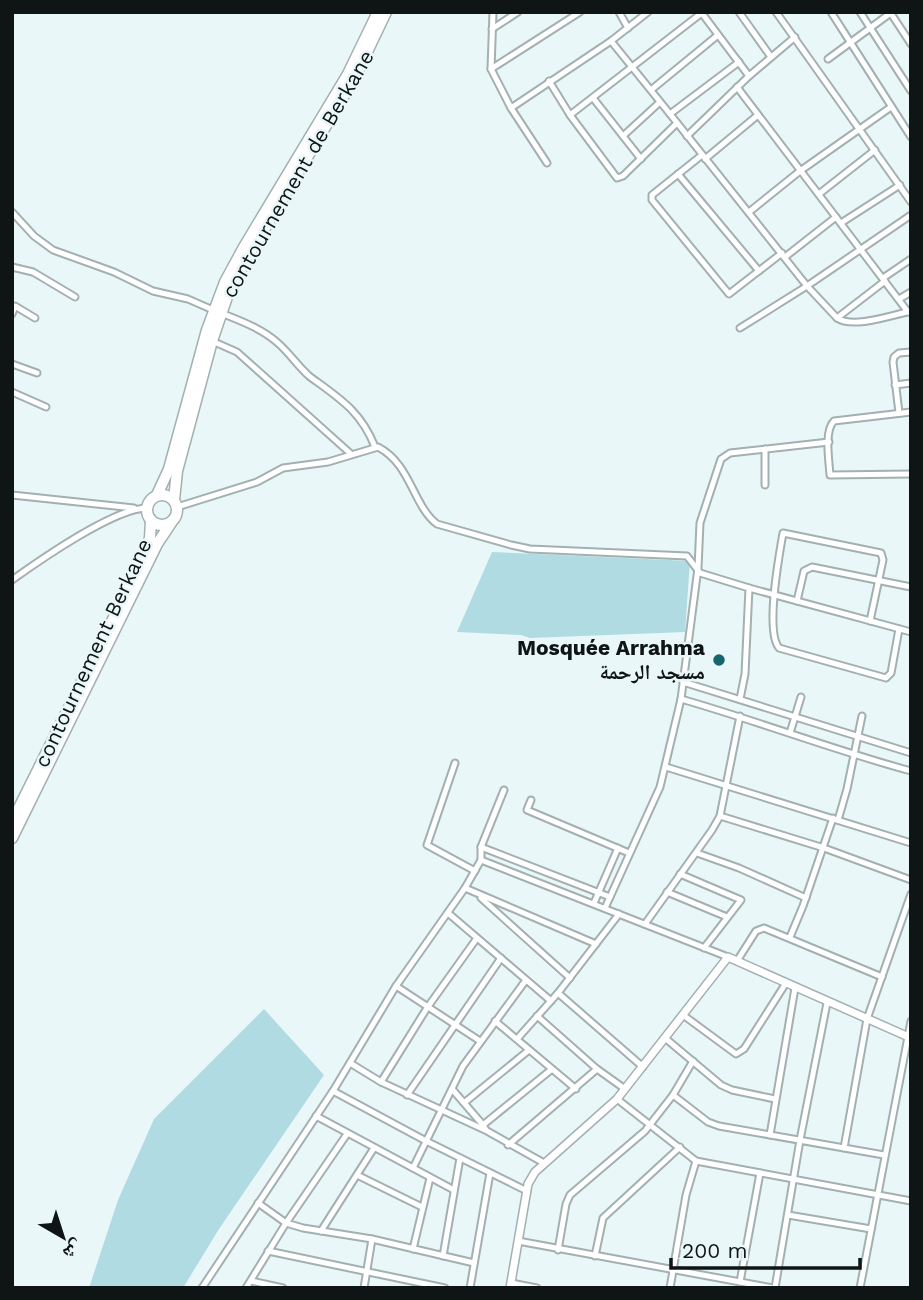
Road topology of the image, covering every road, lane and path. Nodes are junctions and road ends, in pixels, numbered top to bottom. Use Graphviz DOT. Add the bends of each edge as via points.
graph roads {
  1 [pos="377,12"];
  2 [pos="386,12"];
  3 [pos="493,12"];
  4 [pos="517,12"];
  5 [pos="580,12"];
  6 [pos="619,12"];
  7 [pos="648,12"];
  8 [pos="702,12"];
  9 [pos="739,12"];
  10 [pos="776,12"];
  11 [pos="831,12"];
  12 [pos="860,12"];
  13 [pos="891,13"];
  14 [pos="628,27"];
  15 [pos="870,28"];
  16 [pos="492,29"];
  17 [pos="718,36"];
  18 [pos="795,37"];
  19 [pos="611,41"];
  20 [pos="851,43"];
  21 [pos="911,44"];
  22 [pos="771,57"];
  23 [pos="828,60"];
  24 [pos="739,62"];
  25 [pos="632,68"];
  26 [pos="491,69"];
  27 [pos="749,76"];
  28 [pos="549,81"];
  29 [pos="737,87"];
  30 [pos="651,90"];
  31 [pos="911,91"];
  32 [pos="593,98"];
  33 [pos="660,102"];
  34 [pos="891,107"];
  35 [pos="510,108"];
  36 [pos="670,114"];
  37 [pos="570,115"];
  38 [pos="758,115"];
  39 [pos="677,123"];
  40 [pos="908,125"];
  41 [pos="859,127"];
  42 [pos="623,136"];
  43 [pos="687,136"];
  44 [pos="911,137"];
  45 [pos="875,150"];
  46 [pos="704,157"];
  47 [pos="641,159"];
  48 [pos="547,163"];
  49 [pos="800,171"];
  50 [pos="678,174"];
  51 [pos="900,185"];
  52 [pos="819,194"];
  53 [pos="911,202"];
  54 [pos="12,212"];
  55 [pos="749,212"];
  56 [pos="911,215"];
  57 [pos="835,217"];
  58 [pos="841,223"];
  59 [pos="861,249"];
  60 [pos="783,255"];
  61 [pos="911,259"];
  62 [pos="12,267"];
  63 [pos="759,271"];
  64 [pos="884,279"];
  65 [pos="807,286"];
  66 [pos="911,292"];
  67 [pos="75,297"];
  68 [pos="899,299"];
  69 [pos="14,305"];
  70 [pos="217,312"];
  71 [pos="909,312"];
  72 [pos="12,314"];
  73 [pos="35,318"];
  74 [pos="837,318"];
  75 [pos="740,328"];
  76 [pos="212,341"];
  77 [pos="911,352"];
  78 [pos="12,364"];
  79 [pos="37,373"];
  80 [pos="911,383"];
  81 [pos="895,385"];
  82 [pos="12,392"];
  83 [pos="46,407"];
  84 [pos="911,412"];
  85 [pos="899,413"];
  86 [pos="829,442"];
  87 [pos="376,447"];
  88 [pos="765,449"];
  89 [pos="351,454"];
  90 [pos="911,474"];
  91 [pos="765,485"];
  92 [pos="12,495"];
  93 [pos="158,495"];
  94 [pos="175,504"];
  95 [pos="135,508"];
  96 [pos="147,508"];
  97 [pos="151,520"];
  98 [pos="171,523"];
  99 [pos="698,568"];
  100 [pos="12,580"];
  101 [pos="878,581"];
  102 [pos="911,587"];
  103 [pos="749,588"];
  104 [pos="774,595"];
  105 [pos="797,601"];
  106 [pos="870,621"];
  107 [pos="899,629"];
  108 [pos="911,632"];
  109 [pos="683,682"];
  110 [pos="801,697"];
  111 [pos="737,698"];
  112 [pos="681,699"];
  113 [pos="730,713"];
  114 [pos="740,716"];
  115 [pos="795,716"];
  116 [pos="862,716"];
  117 [pos="790,733"];
  118 [pos="858,736"];
  119 [pos="911,753"];
  120 [pos="854,755"];
  121 [pos="456,764"];
  122 [pos="666,767"];
  123 [pos="911,771"];
  124 [pos="727,785"];
  125 [pos="504,790"];
  126 [pos="531,800"];
  127 [pos="720,816"];
  128 [pos="835,819"];
  129 [pos="12,822"];
  130 [pos="12,838"];
  131 [pos="911,843"];
  132 [pos="481,847"];
  133 [pos="618,848"];
  134 [pos="824,848"];
  135 [pos="697,852"];
  136 [pos="629,853"];
  137 [pos="481,860"];
  138 [pos="475,871"];
  139 [pos="680,874"];
  140 [pos="911,880"];
  141 [pos="465,888"];
  142 [pos="598,892"];
  143 [pos="667,892"];
  144 [pos="911,894"];
  145 [pos="478,895"];
  146 [pos="610,897"];
  147 [pos="806,898"];
  148 [pos="594,903"];
  149 [pos="605,908"];
  150 [pos="448,913"];
  151 [pos="620,915"];
  152 [pos="727,916"];
  153 [pos="645,924"];
  154 [pos="477,937"];
  155 [pos="790,937"];
  156 [pos="596,944"];
  157 [pos="704,948"];
  158 [pos="728,957"];
  159 [pos="501,958"];
  160 [pos="737,961"];
  161 [pos="882,976"];
  162 [pos="569,978"];
  163 [pos="526,979"];
  164 [pos="786,983"];
  165 [pos="396,986"];
  166 [pos="795,988"];
  167 [pos="558,993"];
  168 [pos="551,1000"];
  169 [pos="827,1003"];
  170 [pos="428,1007"];
  171 [pos="683,1015"];
  172 [pos="537,1016"];
  173 [pos="867,1019"];
  174 [pos="495,1021"];
  175 [pos="911,1021"];
  176 [pos="454,1025"];
  177 [pos="909,1037"];
  178 [pos="665,1038"];
  179 [pos="517,1039"];
  180 [pos="480,1041"];
  181 [pos="529,1050"];
  182 [pos="693,1061"];
  183 [pos="351,1063"];
  184 [pos="643,1067"];
  185 [pos="552,1069"];
  186 [pos="597,1069"];
  187 [pos="381,1082"];
  188 [pos="452,1089"];
  189 [pos="576,1089"];
  190 [pos="625,1089"];
  191 [pos="333,1091"];
  192 [pos="407,1095"];
  193 [pos="673,1095"];
  194 [pos="617,1099"];
  195 [pos="775,1099"];
  196 [pos="464,1103"];
  197 [pos="440,1110"];
  198 [pos="316,1116"];
  199 [pos="482,1125"];
  200 [pos="650,1125"];
  201 [pos="487,1131"];
  202 [pos="347,1134"];
  203 [pos="770,1135"];
  204 [pos="800,1140"];
  205 [pos="426,1142"];
  206 [pos="508,1145"];
  207 [pos="680,1147"];
  208 [pos="844,1147"];
  209 [pos="374,1149"];
  210 [pos="884,1155"];
  211 [pos="460,1158"];
  212 [pos="696,1161"];
  213 [pos="544,1163"];
  214 [pos="413,1168"];
  215 [pos="490,1173"];
  216 [pos="760,1173"];
  217 [pos="357,1175"];
  218 [pos="430,1178"];
  219 [pos="793,1180"];
  220 [pos="454,1191"];
  221 [pos="527,1191"];
  222 [pos="877,1194"];
  223 [pos="911,1201"];
  224 [pos="258,1203"];
  225 [pos="422,1207"];
  226 [pos="788,1214"];
  227 [pos="286,1223"];
  228 [pos="871,1229"];
  229 [pos="321,1231"];
  230 [pos="372,1239"];
  231 [pos="518,1241"];
  232 [pos="413,1249"];
  233 [pos="558,1250"];
  234 [pos="268,1251"];
  235 [pos="443,1256"];
  236 [pos="595,1256"];
  237 [pos="474,1263"];
  238 [pos="673,1269"];
  239 [pos="368,1272"];
  240 [pos="251,1281"];
  241 [pos="740,1282"];
  242 [pos="510,1285"];
  243 [pos="202,1288"];
  244 [pos="246,1288"];
  245 [pos="283,1288"];
  246 [pos="364,1288"];
  247 [pos="445,1288"];
  248 [pos="470,1288"];
  249 [pos="537,1288"];
  250 [pos="670,1288"];
  251 [pos="774,1288"];
  252 [pos="860,1288"];
  1 -- 70 [label="highway" via="348,74 237,259"];
  2 -- 70 [label="highway, contournement de Berkane" via="355,77"];
  3 -- 16 [label="street"];
  4 -- 16 [label="street"];
  5 -- 26 [label="street"];
  6 -- 14 [label="street"];
  7 -- 14 [label="street"];
  8 -- 17 [label="street"];
  8 -- 25 [label="street"];
  9 -- 22 [label="street"];
  10 -- 18 [label="street"];
  11 -- 20 [label="street"];
  12 -- 15 [label="street"];
  13 -- 15 [label="street"];
  13 -- 21 [label="street"];
  14 -- 19 [label="street"];
  15 -- 20 [label="street"];
  15 -- 31 [label="street"];
  16 -- 26 [label="street"];
  17 -- 24 [label="street"];
  17 -- 30 [label="street"];
  18 -- 22 [label="street"];
  18 -- 41 [label="street"];
  19 -- 25 [label="street"];
  19 -- 28 [label="street"];
  20 -- 23 [label="street"];
  20 -- 34 [label="street"];
  22 -- 27 [label="street"];
  24 -- 27 [label="street"];
  24 -- 36 [label="street"];
  25 -- 30 [label="street"];
  25 -- 32 [label="street"];
  26 -- 35 [label="street"];
  27 -- 29 [label="street"];
  28 -- 35 [label="street"];
  28 -- 37 [label="street"];
  29 -- 38 [label="street"];
  29 -- 43 [label="street"];
  30 -- 33 [label="street"];
  32 -- 37 [label="street"];
  32 -- 42 [label="street"];
  33 -- 36 [label="street"];
  33 -- 42 [label="street"];
  34 -- 40 [label="street"];
  34 -- 41 [label="street"];
  35 -- 48 [label="street"];
  36 -- 39 [label="street"];
  37 -- 47 [label="street" via="617,178"];
  38 -- 46 [label="street"];
  38 -- 49 [label="street"];
  39 -- 43 [label="street"];
  39 -- 47 [label="street"];
  40 -- 44 [label="street"];
  41 -- 45 [label="street"];
  41 -- 49 [label="street"];
  42 -- 47 [label="street"];
  43 -- 46 [label="street"];
  45 -- 51 [label="street"];
  45 -- 52 [label="street"];
  46 -- 50 [label="street"];
  46 -- 55 [label="street"];
  49 -- 52 [label="street"];
  49 -- 55 [label="street"];
  50 -- 63 [label="street"];
  50 -- 63 [label="street" via="652,195 652,200 727,293"];
  51 -- 53 [label="street"];
  51 -- 58 [label="street"];
  52 -- 57 [label="street"];
  54 -- 70 [label="street" via="53,250"];
  55 -- 60 [label="street"];
  56 -- 59 [label="street"];
  57 -- 58 [label="street"];
  57 -- 60 [label="street"];
  58 -- 59 [label="street"];
  59 -- 64 [label="street"];
  59 -- 65 [label="street"];
  60 -- 63 [label="street"];
  60 -- 65 [label="street"];
  61 -- 64 [label="street"];
  62 -- 67 [label="street" via="33,272"];
  64 -- 68 [label="street"];
  64 -- 74 [label="street"];
  65 -- 74 [label="street"];
  65 -- 75 [label="street"];
  66 -- 68 [label="street"];
  68 -- 71 [label="street"];
  69 -- 72 [label="street"];
  69 -- 73 [label="street"];
  70 -- 76 [label="highway, contournement de Berkane"];
  70 -- 87 [label="street" via="248,323 277,341 301,369 360,417"];
  70 -- 93 [label="highway"];
  71 -- 74 [label="street" via="848,323"];
  76 -- 89 [label="street" via="237,352"];
  76 -- 94 [label="highway, contournement de Berkane" via="175,478"];
  77 -- 81 [label="street" via="894,357"];
  78 -- 79 [label="street"];
  80 -- 81 [label="street"];
  81 -- 85 [label="street"];
  82 -- 83 [label="street"];
  84 -- 85 [label="street"];
  85 -- 86 [label="street" via="834,421"];
  86 -- 88 [label="street"];
  86 -- 90 [label="street" via="830,475"];
  87 -- 89 [label="street"];
  87 -- 99 [label="street" via="394,459 437,524 530,548 687,556"];
  88 -- 91 [label="street"];
  88 -- 99 [label="street" via="730,453 721,459 700,523"];
  89 -- 94 [label="street" via="283,468 257,482"];
  92 -- 95 [label="street"];
  93 -- 94 [label="highway" via="166,495"];
  93 -- 96 [label="highway"];
  94 -- 98 [label="highway"];
  95 -- 96 [label="street"];
  95 -- 100 [label="street"];
  96 -- 97 [label="highway"];
  97 -- 98 [label="highway" via="158,525"];
  97 -- 129 [label="highway, contournement Berkane" via="141,563"];
  98 -- 130 [label="highway"];
  99 -- 103 [label="street" via="707,576"];
  99 -- 109 [label="street"];
  101 -- 102 [label="street"];
  101 -- 104 [label="street" via="881,553 783,533"];
  101 -- 105 [label="street" via="807,568"];
  101 -- 106 [label="street"];
  103 -- 104 [label="street"];
  103 -- 111 [label="street" via="746,674"];
  104 -- 105 [label="street"];
  104 -- 107 [label="street" via="774,641 779,648 886,678 891,673"];
  105 -- 106 [label="street"];
  106 -- 107 [label="street"];
  107 -- 108 [label="street"];
  109 -- 111 [label="street"];
  109 -- 112 [label="street"];
  110 -- 115 [label="street"];
  111 -- 113 [label="street"];
  111 -- 115 [label="street"];
  112 -- 113 [label="street"];
  112 -- 122 [label="street"];
  113 -- 114 [label="street"];
  114 -- 117 [label="street"];
  114 -- 124 [label="street"];
  115 -- 117 [label="street"];
  115 -- 118 [label="street"];
  116 -- 118 [label="street"];
  117 -- 120 [label="street"];
  118 -- 119 [label="street"];
  118 -- 120 [label="street"];
  120 -- 123 [label="street"];
  120 -- 128 [label="street"];
  121 -- 138 [label="street" via="427,845"];
  122 -- 124 [label="street"];
  122 -- 136 [label="street"];
  124 -- 127 [label="street"];
  124 -- 128 [label="street"];
  125 -- 132 [label="street"];
  126 -- 133 [label="street" via="527,810"];
  127 -- 134 [label="street"];
  127 -- 135 [label="street"];
  128 -- 131 [label="street"];
  128 -- 134 [label="street"];
  132 -- 137 [label="street"];
  132 -- 142 [label="street"];
  133 -- 136 [label="street"];
  133 -- 142 [label="street"];
  134 -- 140 [label="street"];
  134 -- 147 [label="street"];
  135 -- 139 [label="street"];
  135 -- 147 [label="street"];
  136 -- 146 [label="street"];
  137 -- 138 [label="street"];
  137 -- 148 [label="street"];
  138 -- 141 [label="street"];
  139 -- 143 [label="street"];
  139 -- 152 [label="street" via="741,900"];
  141 -- 145 [label="street"];
  141 -- 150 [label="street"];
  142 -- 146 [label="street"];
  142 -- 148 [label="street"];
  143 -- 152 [label="street"];
  143 -- 153 [label="street"];
  144 -- 161 [label="street"];
  145 -- 156 [label="street"];
  145 -- 162 [label="street"];
  146 -- 149 [label="street"];
  147 -- 155 [label="street"];
  148 -- 149 [label="street"];
  149 -- 151 [label="street"];
  150 -- 154 [label="street"];
  150 -- 165 [label="street"];
  151 -- 153 [label="street"];
  151 -- 156 [label="street"];
  152 -- 157 [label="street"];
  153 -- 157 [label="street"];
  154 -- 159 [label="street"];
  154 -- 170 [label="street"];
  155 -- 160 [label="street" via="760,928"];
  155 -- 161 [label="street"];
  156 -- 162 [label="street"];
  157 -- 158 [label="street"];
  158 -- 160 [label="street"];
  158 -- 171 [label="street"];
  159 -- 163 [label="street"];
  159 -- 176 [label="street"];
  160 -- 164 [label="street"];
  161 -- 173 [label="street"];
  162 -- 167 [label="street"];
  163 -- 168 [label="street"];
  163 -- 174 [label="street"];
  164 -- 166 [label="street"];
  164 -- 171 [label="street" via="744,1049 736,1054"];
  165 -- 170 [label="street"];
  165 -- 183 [label="street"];
  166 -- 169 [label="street"];
  166 -- 195 [label="street"];
  167 -- 168 [label="street"];
  167 -- 184 [label="street"];
  168 -- 172 [label="street"];
  169 -- 173 [label="street"];
  169 -- 204 [label="street"];
  170 -- 176 [label="street"];
  170 -- 187 [label="street"];
  171 -- 178 [label="street"];
  172 -- 179 [label="street"];
  172 -- 186 [label="street"];
  173 -- 177 [label="street"];
  173 -- 208 [label="street"];
  174 -- 179 [label="street"];
  174 -- 180 [label="street"];
  175 -- 177 [label="street"];
  176 -- 180 [label="street"];
  176 -- 192 [label="street"];
  177 -- 210 [label="street"];
  178 -- 182 [label="street"];
  178 -- 184 [label="street"];
  179 -- 181 [label="street"];
  180 -- 188 [label="street"];
  181 -- 185 [label="street"];
  181 -- 196 [label="street"];
  182 -- 193 [label="street"];
  182 -- 195 [label="street" via="727,1087"];
  183 -- 187 [label="street"];
  183 -- 191 [label="street"];
  184 -- 190 [label="street"];
  185 -- 189 [label="street"];
  185 -- 199 [label="street"];
  186 -- 189 [label="street"];
  186 -- 190 [label="street"];
  187 -- 192 [label="street"];
  188 -- 196 [label="street"];
  188 -- 197 [label="street"];
  189 -- 206 [label="street"];
  190 -- 194 [label="street"];
  191 -- 198 [label="street"];
  191 -- 205 [label="street"];
  192 -- 197 [label="street"];
  193 -- 200 [label="street"];
  193 -- 203 [label="street" via="708,1122"];
  194 -- 200 [label="street"];
  194 -- 213 [label="street"];
  195 -- 203 [label="street"];
  196 -- 199 [label="street"];
  197 -- 201 [label="street"];
  197 -- 205 [label="street"];
  198 -- 202 [label="street"];
  198 -- 224 [label="street"];
  199 -- 201 [label="street"];
  200 -- 207 [label="street"];
  200 -- 233 [label="street" via="570,1195"];
  201 -- 206 [label="street"];
  202 -- 209 [label="street"];
  202 -- 227 [label="street"];
  203 -- 204 [label="street"];
  204 -- 208 [label="street"];
  204 -- 219 [label="street"];
  205 -- 211 [label="street"];
  205 -- 214 [label="street"];
  206 -- 213 [label="street"];
  207 -- 212 [label="street"];
  207 -- 236 [label="street" via="603,1218"];
  208 -- 210 [label="street"];
  209 -- 214 [label="street"];
  209 -- 217 [label="street"];
  210 -- 222 [label="street"];
  211 -- 215 [label="street"];
  211 -- 220 [label="street"];
  212 -- 216 [label="street"];
  212 -- 238 [label="street"];
  213 -- 221 [label="street"];
  214 -- 218 [label="street"];
  215 -- 221 [label="street"];
  215 -- 237 [label="street"];
  216 -- 219 [label="street"];
  216 -- 241 [label="street"];
  217 -- 225 [label="street"];
  217 -- 229 [label="street"];
  218 -- 220 [label="street"];
  218 -- 225 [label="street"];
  219 -- 222 [label="street"];
  219 -- 226 [label="street"];
  220 -- 235 [label="street"];
  221 -- 231 [label="street"];
  222 -- 223 [label="street"];
  222 -- 228 [label="street"];
  224 -- 227 [label="street"];
  224 -- 243 [label="street"];
  225 -- 232 [label="street"];
  226 -- 228 [label="street"];
  226 -- 251 [label="street"];
  227 -- 229 [label="street"];
  227 -- 234 [label="street"];
  228 -- 252 [label="street"];
  229 -- 230 [label="street"];
  230 -- 232 [label="street"];
  230 -- 239 [label="street"];
  231 -- 233 [label="street"];
  231 -- 242 [label="street"];
  232 -- 235 [label="street"];
  233 -- 236 [label="street"];
  234 -- 239 [label="street"];
  234 -- 240 [label="street"];
  235 -- 237 [label="street"];
  236 -- 238 [label="street"];
  237 -- 248 [label="street"];
  238 -- 241 [label="street"];
  238 -- 250 [label="street"];
  239 -- 246 [label="street"];
  239 -- 247 [label="street"];
  240 -- 244 [label="street"];
  240 -- 245 [label="street"];
  241 -- 251 [label="street"];
  242 -- 249 [label="street"];
}
